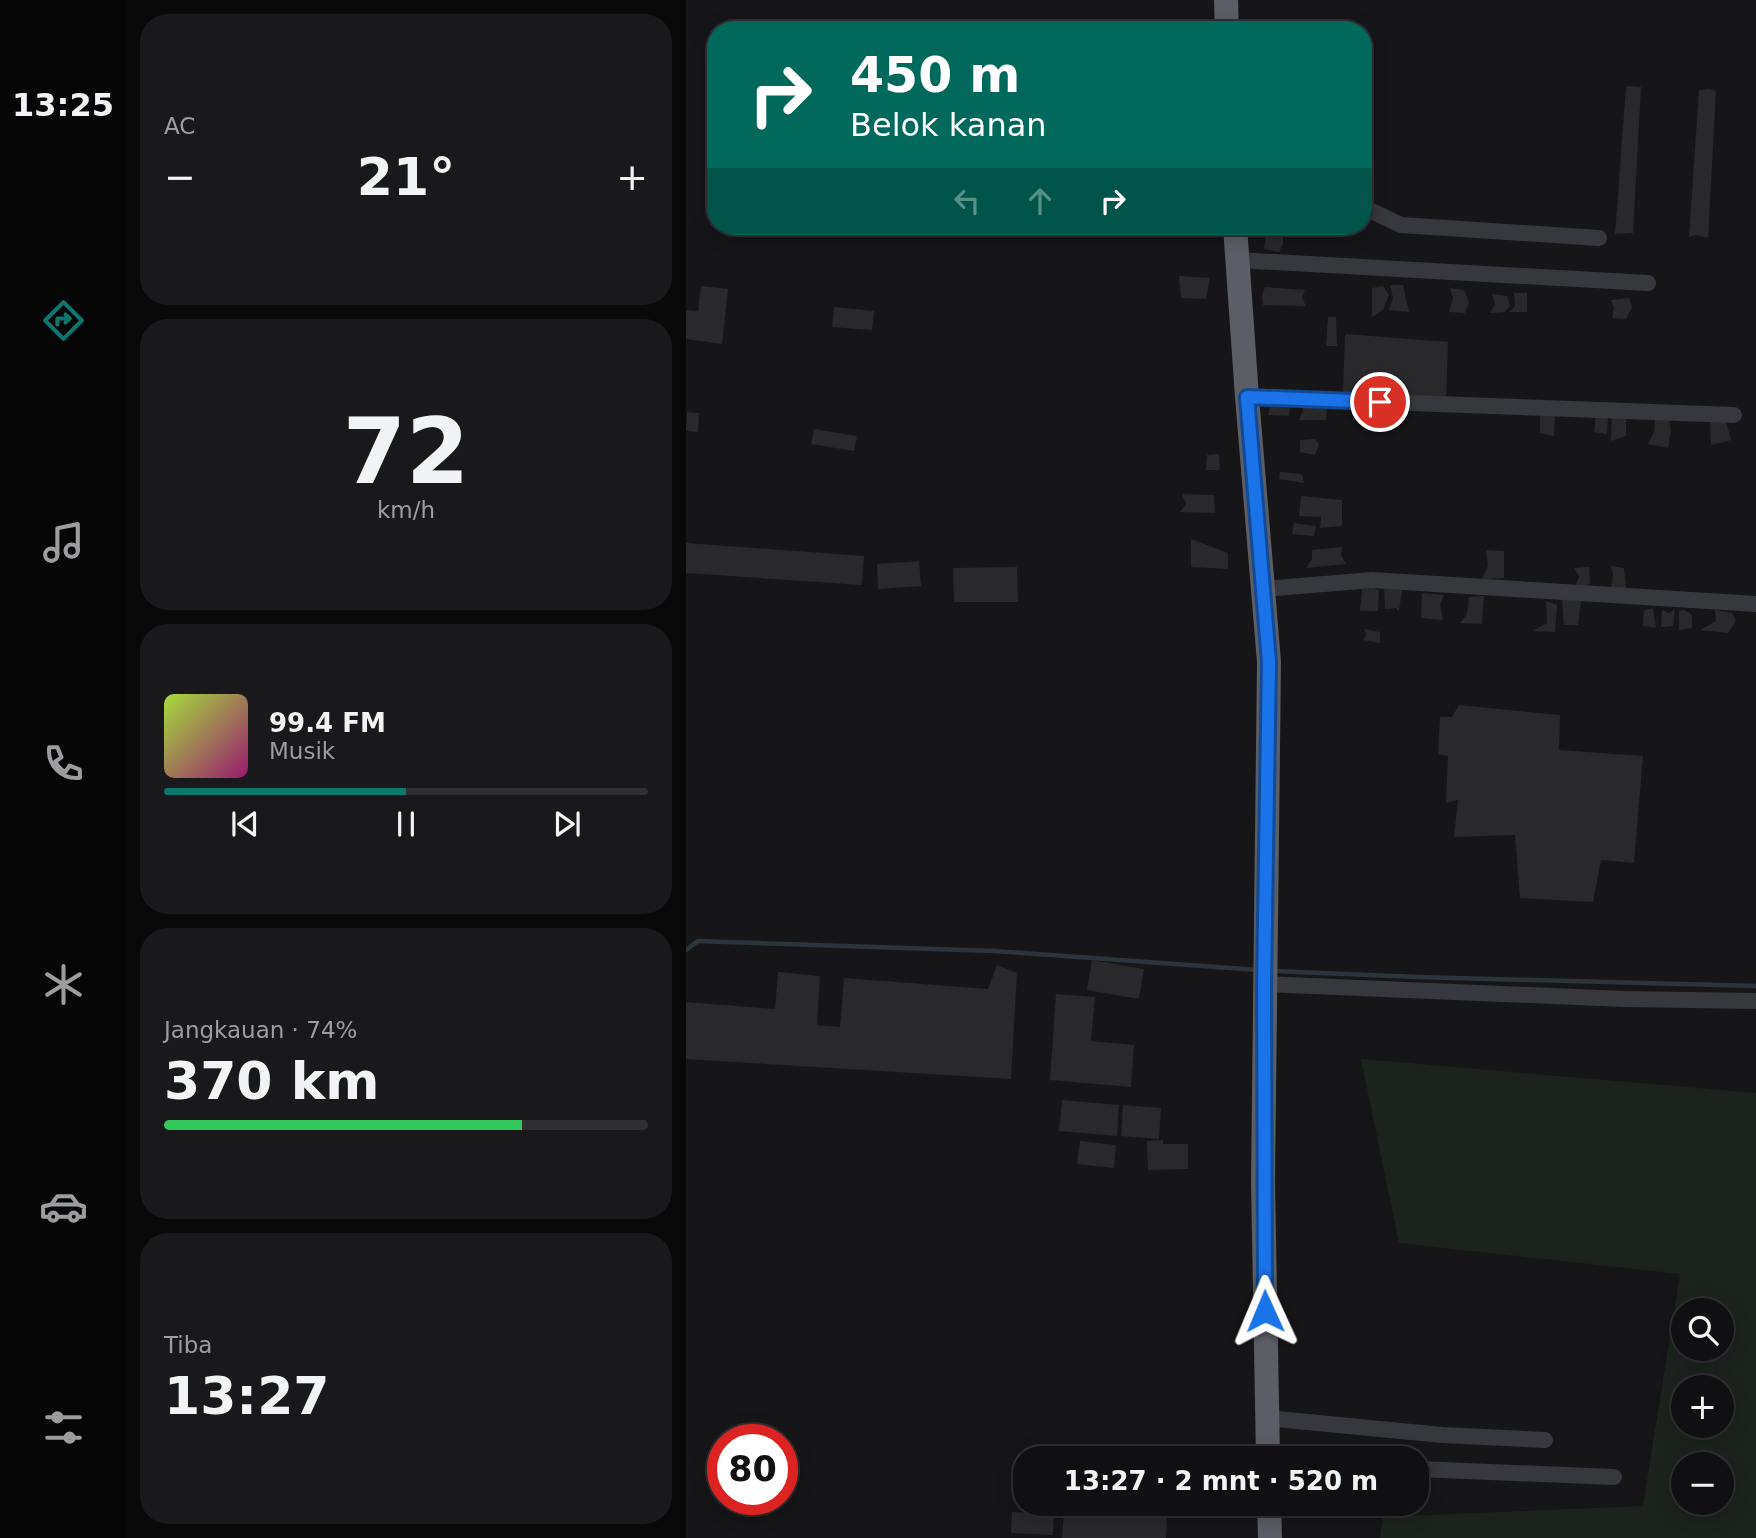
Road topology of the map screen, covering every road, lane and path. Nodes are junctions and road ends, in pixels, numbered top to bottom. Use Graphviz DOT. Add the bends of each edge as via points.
graph roads {
  1 [pos="1226,0"];
  2 [pos="1227,21"];
  3 [pos="1372,211"];
  4 [pos="1236,235"];
  5 [pos="1599,238"];
  6 [pos="1238,260"];
  7 [pos="1648,283"];
  8 [pos="1247,397"];
  9 [pos="1734,415"];
  10 [pos="1263,589"];
  11 [pos="1756,604"];
  12 [pos="1265,975"];
  13 [pos="1756,1001"];
  14 [pos="1266,1418"];
  15 [pos="1545,1440"];
  16 [pos="1267,1446"];
  17 [pos="1429,1469"];
  18 [pos="1614,1476"];
  19 [pos="1269,1516"];
  20 [pos="1270,1538"];
  1 -- 2 [label="highway"];
  3 -- 5 [label="street" via="1401,225"];
  4 -- 6 [label="highway"];
  6 -- 7 [label="street"];
  6 -- 8 [label="highway"];
  8 -- 9 [label="street"];
  8 -- 10 [label="highway"];
  10 -- 11 [label="street" via="1372,580"];
  10 -- 12 [label="highway" via="1269,662"];
  12 -- 13 [label="street" via="1624,999"];
  12 -- 14 [label="highway"];
  14 -- 15 [label="street"];
  14 -- 16 [label="highway"];
  17 -- 18 [label="street"];
  19 -- 20 [label="highway"];
}
